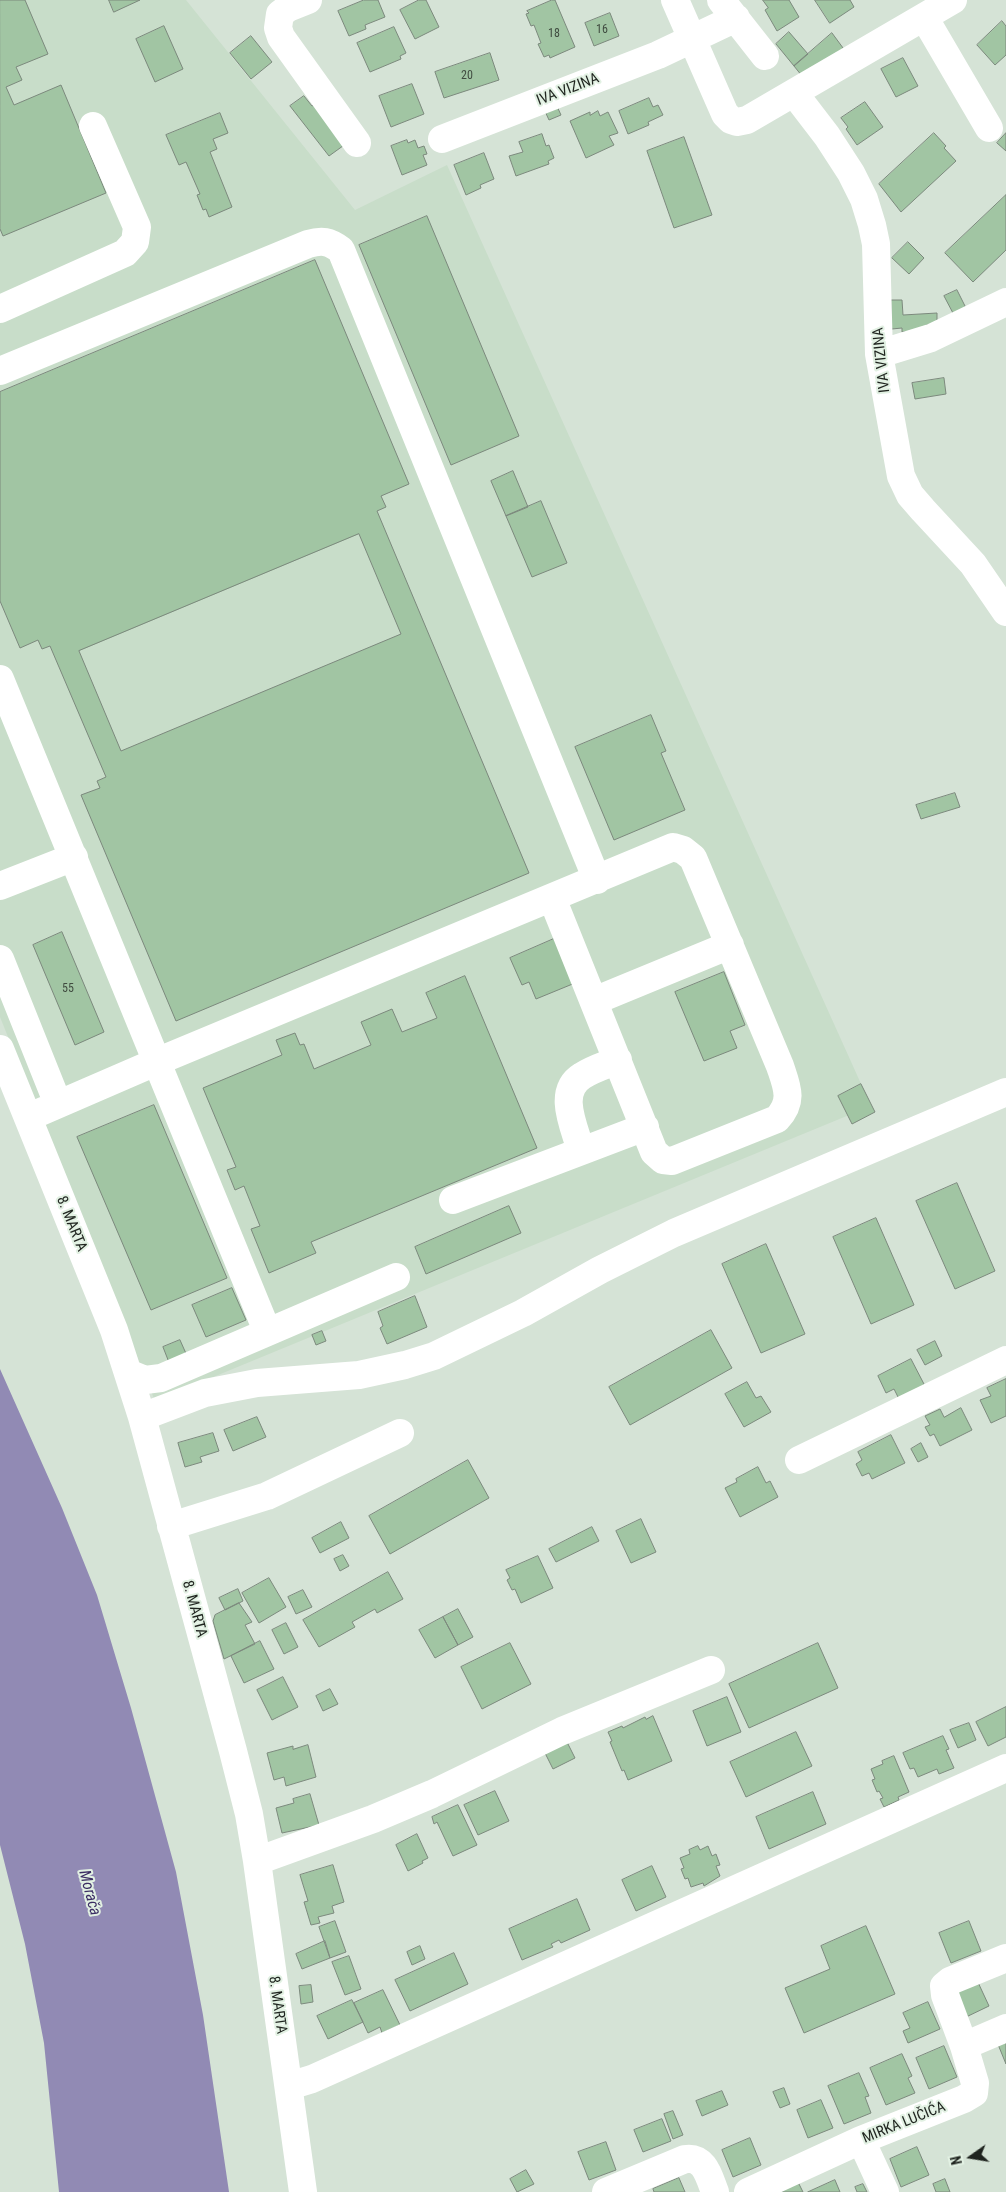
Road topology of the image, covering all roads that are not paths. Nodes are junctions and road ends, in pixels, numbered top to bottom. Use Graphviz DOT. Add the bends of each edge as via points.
graph roads {
  1 [pos="308,0"];
  2 [pos="675,0"];
  3 [pos="953,0"];
  4 [pos="733,7"];
  5 [pos="924,17"];
  6 [pos="694,39"];
  7 [pos="764,56"];
  8 [pos="794,93"];
  9 [pos="93,126"];
  10 [pos="989,128"];
  11 [pos="442,139"];
  12 [pos="357,143"];
  13 [pos="1006,302"];
  14 [pos="0,308"];
  15 [pos="879,354"];
  16 [pos="0,371"];
  17 [pos="1006,612"];
  18 [pos="0,679"];
  19 [pos="74,857"];
  20 [pos="597,880"];
  21 [pos="0,886"];
  22 [pos="552,898"];
  23 [pos="730,945"];
  24 [pos="0,960"];
  25 [pos="594,1002"];
  26 [pos="0,1049"];
  27 [pos="618,1060"];
  28 [pos="156,1062"];
  29 [pos="1006,1092"];
  30 [pos="58,1104"];
  31 [pos="28,1117"];
  32 [pos="645,1128"];
  33 [pos="581,1151"];
  34 [pos="453,1200"];
  35 [pos="396,1277"];
  36 [pos="267,1331"];
  37 [pos="1006,1360"];
  38 [pos="128,1373"];
  39 [pos="142,1417"];
  40 [pos="400,1433"];
  41 [pos="799,1460"];
  42 [pos="171,1526"];
  43 [pos="711,1670"];
  44 [pos="1006,1768"];
  45 [pos="257,1860"];
  46 [pos="1006,1958"];
  47 [pos="1006,2028"];
  48 [pos="964,2046"];
  49 [pos="288,2086"];
  50 [pos="861,2140"];
  51 [pos="303,2192"];
  52 [pos="606,2192"];
  53 [pos="715,2192"];
  54 [pos="748,2192"];
  55 [pos="885,2192"];
  1 -- 12 [label="street" via="280,14 278,28"];
  2 -- 6 [label="street"];
  3 -- 5 [label="street"];
  4 -- 6 [label="street, IVA VIZINA"];
  4 -- 7 [label="street, IVA VIZINA"];
  5 -- 8 [label="street"];
  5 -- 10 [label="street"];
  6 -- 8 [label="street" via="725,114 731,120 747,120"];
  6 -- 11 [label="street, IVA VIZINA"];
  8 -- 15 [label="street, IVA VIZINA" via="851,172 864,199 876,244"];
  9 -- 14 [label="street" via="137,227 134,242 125,253"];
  13 -- 15 [label="street" via="931,338"];
  15 -- 17 [label="street, IVA VIZINA" via="901,476 910,495 974,564"];
  16 -- 20 [label="street" via="308,244 331,242 341,250"];
  18 -- 19 [label="street"];
  19 -- 21 [label="street"];
  19 -- 28 [label="street"];
  20 -- 22 [label="street"];
  20 -- 23 [label="street" via="674,847 683,850 693,858"];
  22 -- 25 [label="street"];
  22 -- 28 [label="street"];
  23 -- 25 [label="street"];
  23 -- 32 [label="street" via="780,1066 788,1100 786,1110 777,1119 672,1162 663,1160 654,1152"];
  24 -- 30 [label="street"];
  25 -- 27 [label="street"];
  26 -- 31 [label="street, 8. MARTA"];
  27 -- 32 [label="street"];
  27 -- 33 [label="street" via="582,1076 571,1086 567,1100"];
  28 -- 30 [label="street"];
  28 -- 36 [label="street"];
  29 -- 39 [label="street" via="674,1233 462,1344 405,1366 359,1375 257,1383 205,1393"];
  30 -- 31 [label="street"];
  31 -- 38 [label="street, 8. MARTA" via="114,1330"];
  32 -- 33 [label="street"];
  33 -- 34 [label="street"];
  35 -- 36 [label="street"];
  36 -- 38 [label="street" via="161,1378 145,1380"];
  37 -- 41 [label="street"];
  38 -- 39 [label="street, 8. MARTA"];
  39 -- 42 [label="street, 8. MARTA"];
  40 -- 42 [label="street" via="267,1496"];
  42 -- 45 [label="street, 8. MARTA" via="234,1751"];
  43 -- 45 [label="street" via="562,1731 382,1816"];
  44 -- 49 [label="street" via="312,2079"];
  45 -- 49 [label="street, 8. MARTA"];
  46 -- 48 [label="street" via="944,1986"];
  47 -- 48 [label="street"];
  48 -- 50 [label="street, MIRKA LUČIĆA" via="975,2083 974,2093"];
  49 -- 51 [label="street, 8. MARTA"];
  50 -- 54 [label="street, MIRKA LUČIĆA"];
  50 -- 55 [label="street"];
  52 -- 53 [label="street" via="692,2158 704,2165"];
}
